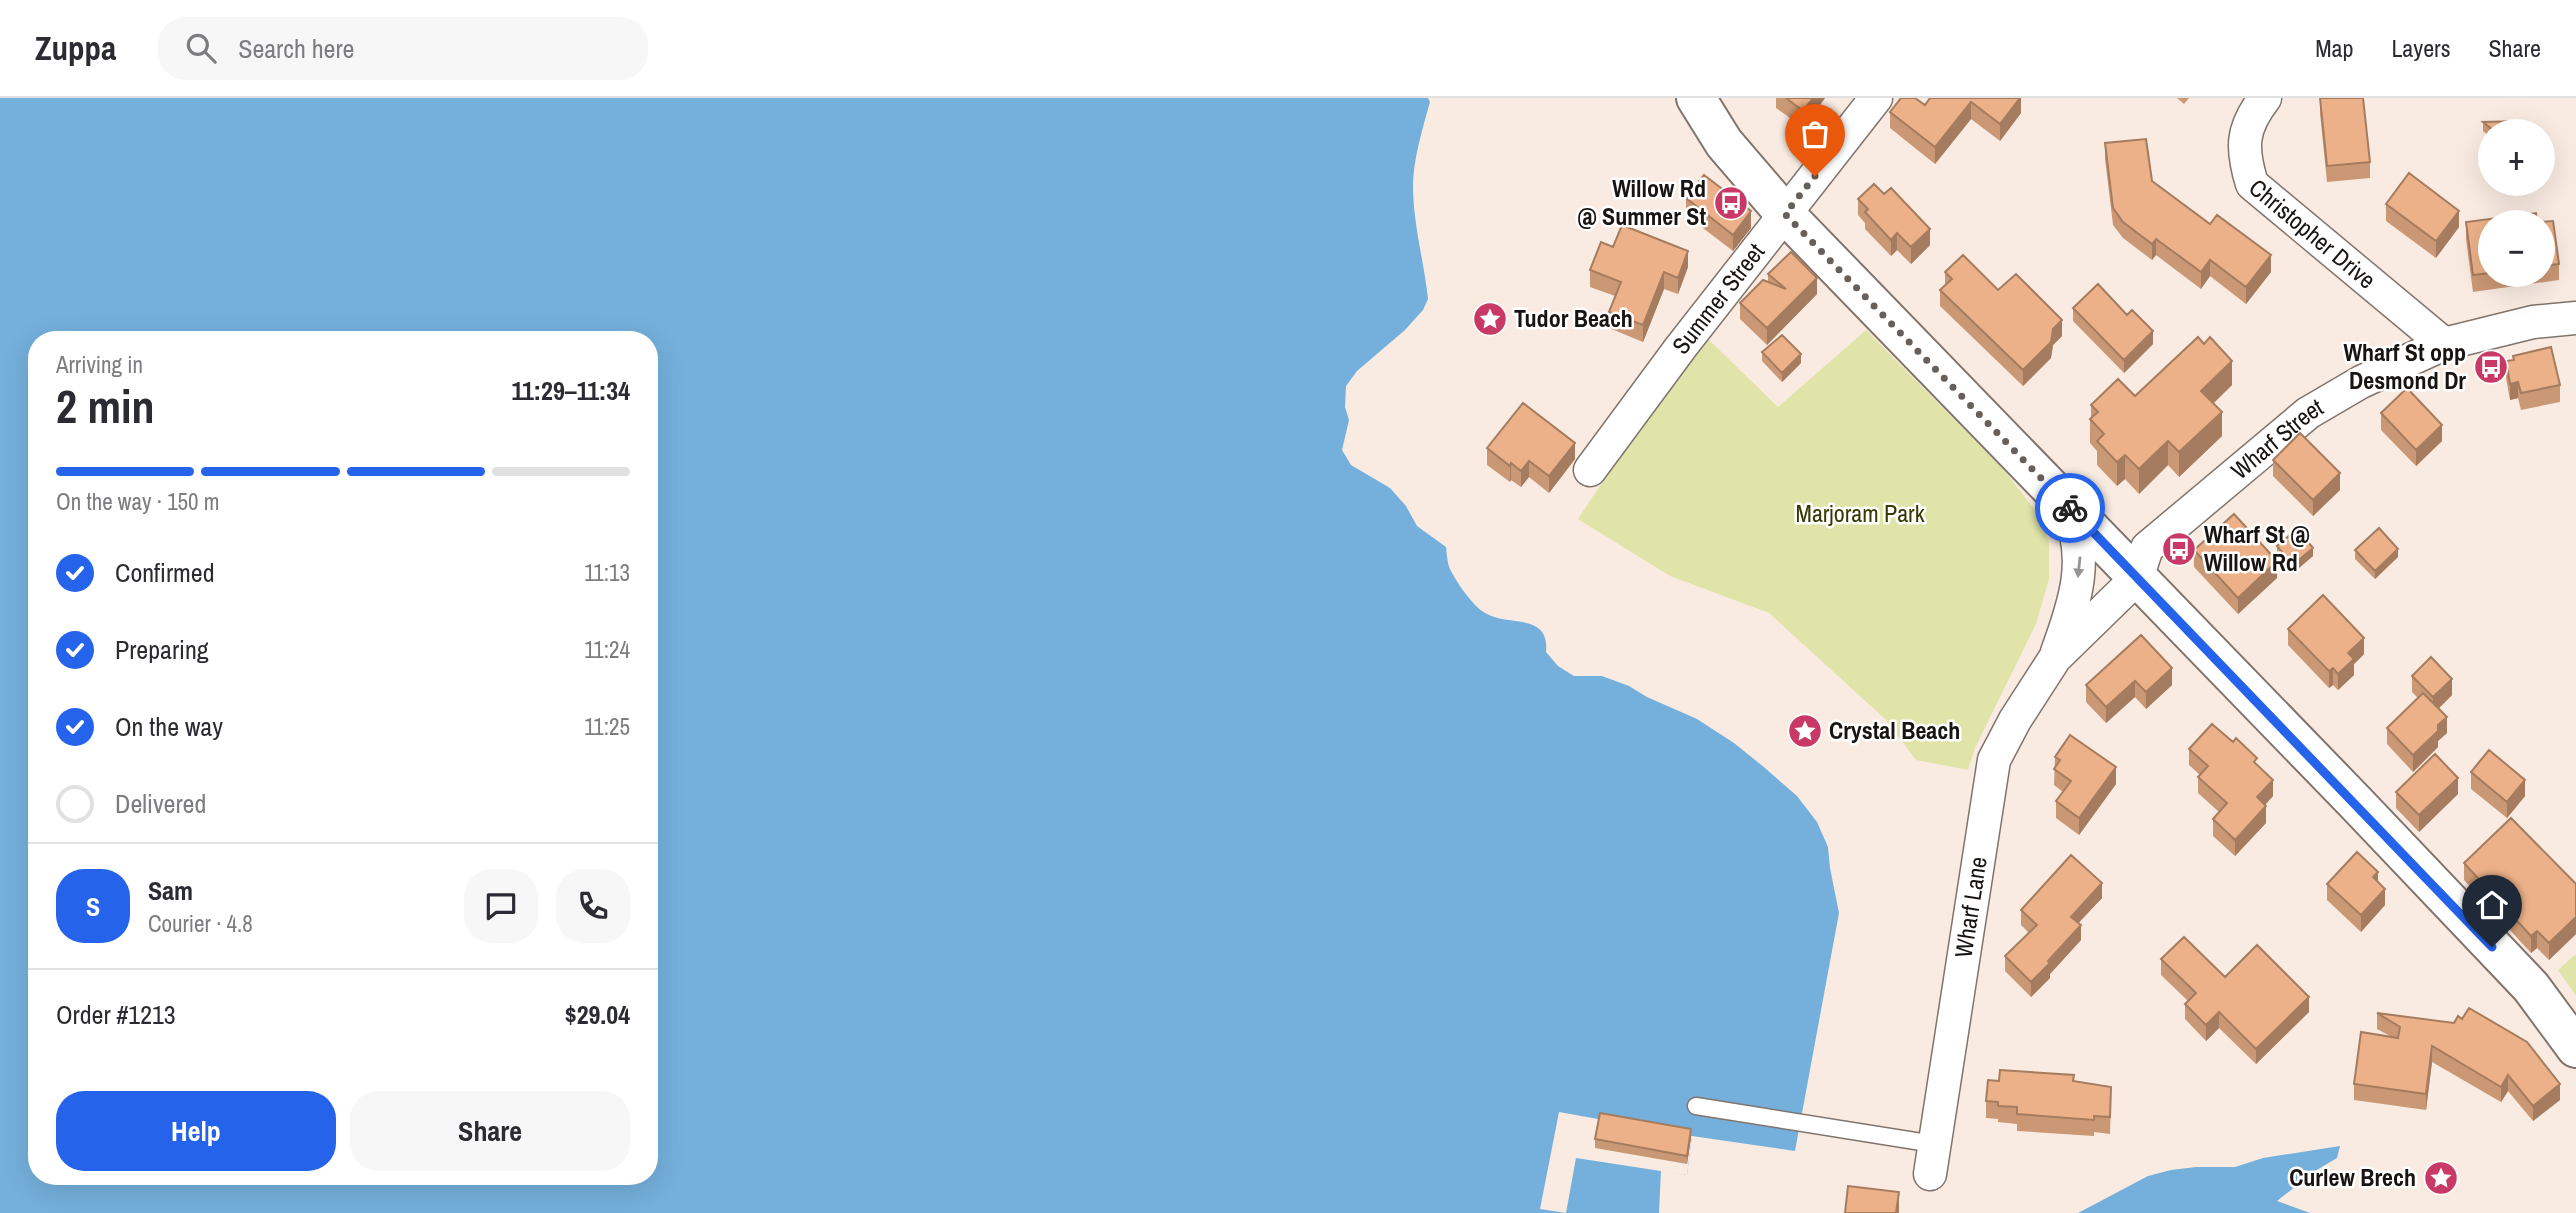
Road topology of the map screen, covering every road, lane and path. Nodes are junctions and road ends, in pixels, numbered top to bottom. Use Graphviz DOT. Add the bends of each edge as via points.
graph roads {
  1 [pos="1696,98"];
  2 [pos="1876,98"];
  3 [pos="2265,98"];
  4 [pos="1785,214"];
  5 [pos="2576,318"];
  6 [pos="2444,344"];
  7 [pos="1590,470"];
  8 [pos="2064,502"];
  9 [pos="2137,578"];
  10 [pos="2055,658"];
  11 [pos="2576,1048"];
  12 [pos="1696,1107"];
  13 [pos="1932,1159"];
  1 -- 4 [label="main road" via="1724,143"];
  2 -- 4 [label="street, Summer Street"];
  3 -- 6 [label="street, Christopher Drive" via="2244,137 2244,160 2252,184"];
  4 -- 7 [label="street, Summer Street"];
  4 -- 8 [label="main road"];
  5 -- 6 [label="street, Wharf Street" via="2533,322"];
  6 -- 9 [label="street, Wharf Street" via="2361,382 2308,413 2147,548"];
  8 -- 9 [label="main road"];
  8 -- 10 [label="street, Wharf Lane, one-way" via="2081,551 2077,588"];
  9 -- 10 [label="street, Wharf Lane"];
  9 -- 11 [label="main road" via="2531,987"];
  10 -- 13 [label="street, Wharf Lane" via="1994,761"];
  12 -- 13 [label="lane"];
}
